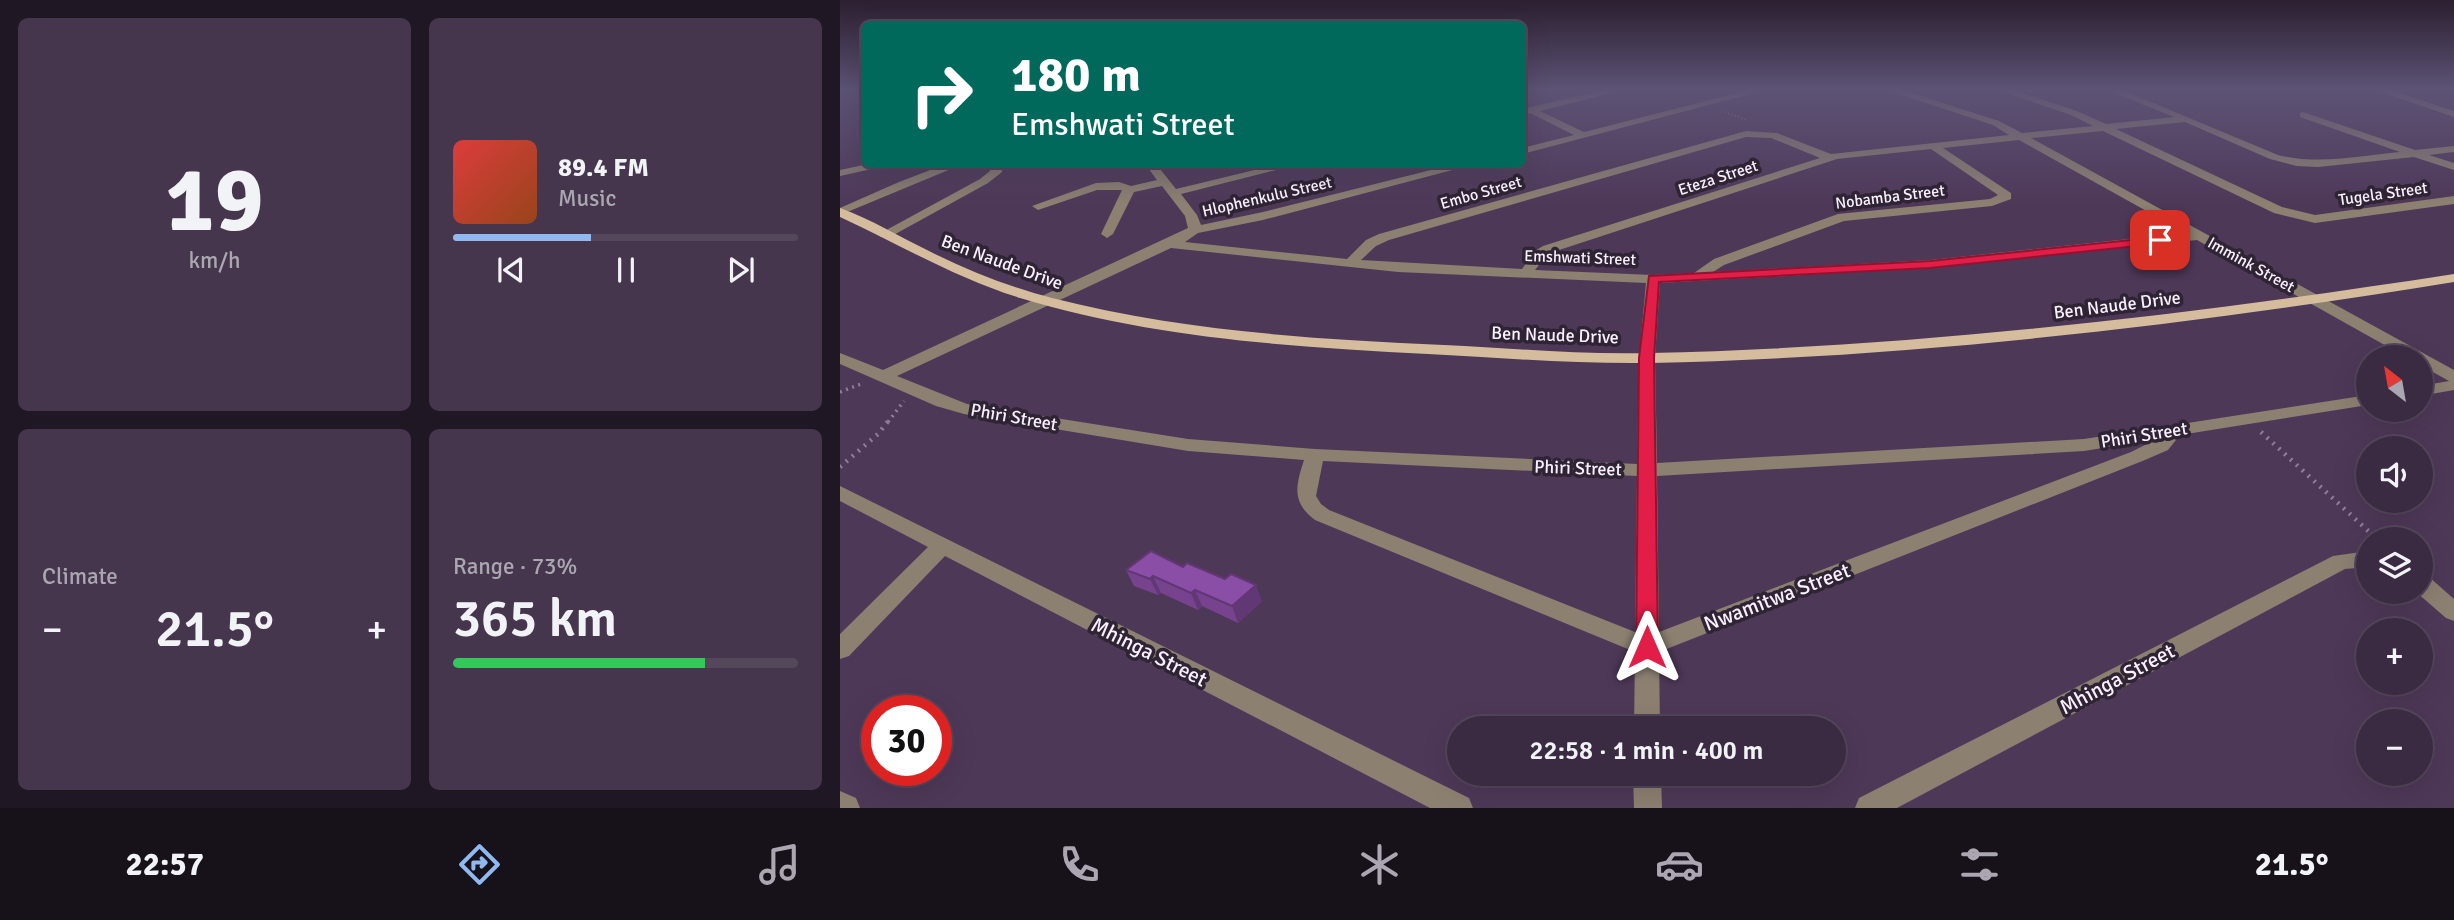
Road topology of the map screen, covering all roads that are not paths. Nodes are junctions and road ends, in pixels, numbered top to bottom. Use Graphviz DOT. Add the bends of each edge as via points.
graph roads {
  1 [pos="1568,128"];
  2 [pos="1614,128"];
  3 [pos="2002,128"];
  4 [pos="2100,128"];
  5 [pos="2108,128"];
  6 [pos="2206,128"];
  7 [pos="2342,128"];
  8 [pos="1584,135"];
  9 [pos="2019,136"];
  10 [pos="1933,146"];
  11 [pos="2454,149"];
  12 [pos="1526,150"];
  13 [pos="2419,153"];
  14 [pos="1831,158"];
  15 [pos="2454,167"];
  16 [pos="867,168"];
  17 [pos="947,168"];
  18 [pos="995,168"];
  19 [pos="1010,168"];
  20 [pos="1153,168"];
  21 [pos="1273,168"];
  22 [pos="1454,168"];
  23 [pos="840,173"];
  24 [pos="1168,187"];
  25 [pos="1128,190"];
  26 [pos="2454,200"];
  27 [pos="1038,206"];
  28 [pos="841,212"];
  29 [pos="1194,230"];
  30 [pos="886,234"];
  31 [pos="1107,234"];
  32 [pos="2197,236"];
  33 [pos="1170,244"];
  34 [pos="1349,264"];
  35 [pos="1525,274"];
  36 [pos="1698,275"];
  37 [pos="2454,278"];
  38 [pos="1653,279"];
  39 [pos="2315,300"];
  40 [pos="1048,301"];
  41 [pos="2396,345"];
  42 [pos="840,358"];
  43 [pos="1647,358"];
  44 [pos="2433,365"];
  45 [pos="884,376"];
  46 [pos="2454,376"];
  47 [pos="2454,385"];
  48 [pos="2433,389"];
  49 [pos="2356,402"];
  50 [pos="2175,430"];
  51 [pos="1315,455"];
  52 [pos="1647,470"];
  53 [pos="840,493"];
  54 [pos="941,547"];
  55 [pos="2356,560"];
  56 [pos="2433,593"];
  57 [pos="2454,612"];
  58 [pos="1647,647"];
  59 [pos="840,649"];
  60 [pos="1647,716"];
  61 [pos="1647,786"];
  62 [pos="840,804"];
  63 [pos="846,808"];
  64 [pos="1459,808"];
  65 [pos="1648,808"];
  66 [pos="1868,808"];
  1 -- 8 [label="street"];
  2 -- 8 [label="street"];
  3 -- 9 [label="street, Immink Street"];
  4 -- 9 [label="street, Eteza Street"];
  5 -- 26 [label="street, Tugela Street" via="2284,213 2315,219"];
  6 -- 13 [label="street" via="2297,163"];
  7 -- 13 [label="street"];
  8 -- 12 [label="street"];
  9 -- 10 [label="street, Eteza Street"];
  9 -- 32 [label="street, Immink Street"];
  10 -- 14 [label="street, Eteza Street"];
  10 -- 36 [label="street, Nobamba Street" via="2007,196 1992,202 1842,217 1719,262"];
  11 -- 13 [label="street"];
  13 -- 15 [label="street"];
  14 -- 34 [label="street, Embo Street" via="1765,133 1746,134 1384,237"];
  14 -- 35 [label="street, Eteza Street" via="1548,249"];
  16 -- 23 [label="street"];
  17 -- 28 [label="street"];
  18 -- 19 [label="street"];
  18 -- 30 [label="street" via="965,192"];
  20 -- 24 [label="street"];
  21 -- 24 [label="street"];
  22 -- 29 [label="street, Hlophenkulu Street"];
  24 -- 25 [label="street"];
  24 -- 29 [label="street" via="1191,215"];
  25 -- 27 [label="street" via="1111,183"];
  25 -- 31 [label="street"];
  28 -- 30 [label="main road, Ben Naude Drive"];
  29 -- 33 [label="street, Hlophenkulu Street"];
  30 -- 40 [label="main road, Ben Naude Drive" via="937,261"];
  32 -- 36 [label="street, Emshwati Street" via="1930,264"];
  32 -- 39 [label="street, Immink Street"];
  33 -- 34 [label="street, Emshwati Street"];
  33 -- 40 [label="street, Hlophenkulu Street"];
  34 -- 35 [label="street, Emshwati Street"];
  35 -- 38 [label="street, Emshwati Street"];
  36 -- 38 [label="street, Emshwati Street"];
  37 -- 39 [label="main road, Ben Naude Drive"];
  38 -- 43 [label="street"];
  39 -- 41 [label="street, Immink Street"];
  39 -- 43 [label="main road, Ben Naude Drive" via="2006,338"];
  40 -- 43 [label="main road, Ben Naude Drive" via="1153,324 1260,338"];
  40 -- 45 [label="street, Hlophenkulu Street"];
  42 -- 45 [label="street, Phiri Street"];
  43 -- 52 [label="street"];
  44 -- 46 [label="street, Immink Street"];
  45 -- 51 [label="street, Phiri Street" via="942,402 998,416 1188,445"];
  47 -- 48 [label="street"];
  49 -- 50 [label="street, Phiri Street"];
  50 -- 52 [label="street, Phiri Street" via="2084,445"];
  50 -- 58 [label="street, Nwamitwa Street" via="2161,446 2138,456"];
  51 -- 52 [label="street, Phiri Street"];
  51 -- 58 [label="street" via="1305,495 1311,509"];
  52 -- 58 [label="street"];
  53 -- 54 [label="street, Mhinga Street"];
  54 -- 59 [label="street"];
  54 -- 64 [label="street, Mhinga Street"];
  55 -- 66 [label="street, Mhinga Street" via="2340,562"];
  56 -- 57 [label="street"];
  58 -- 60 [label="street"];
  61 -- 65 [label="street"];
  62 -- 63 [label="street"];
}
